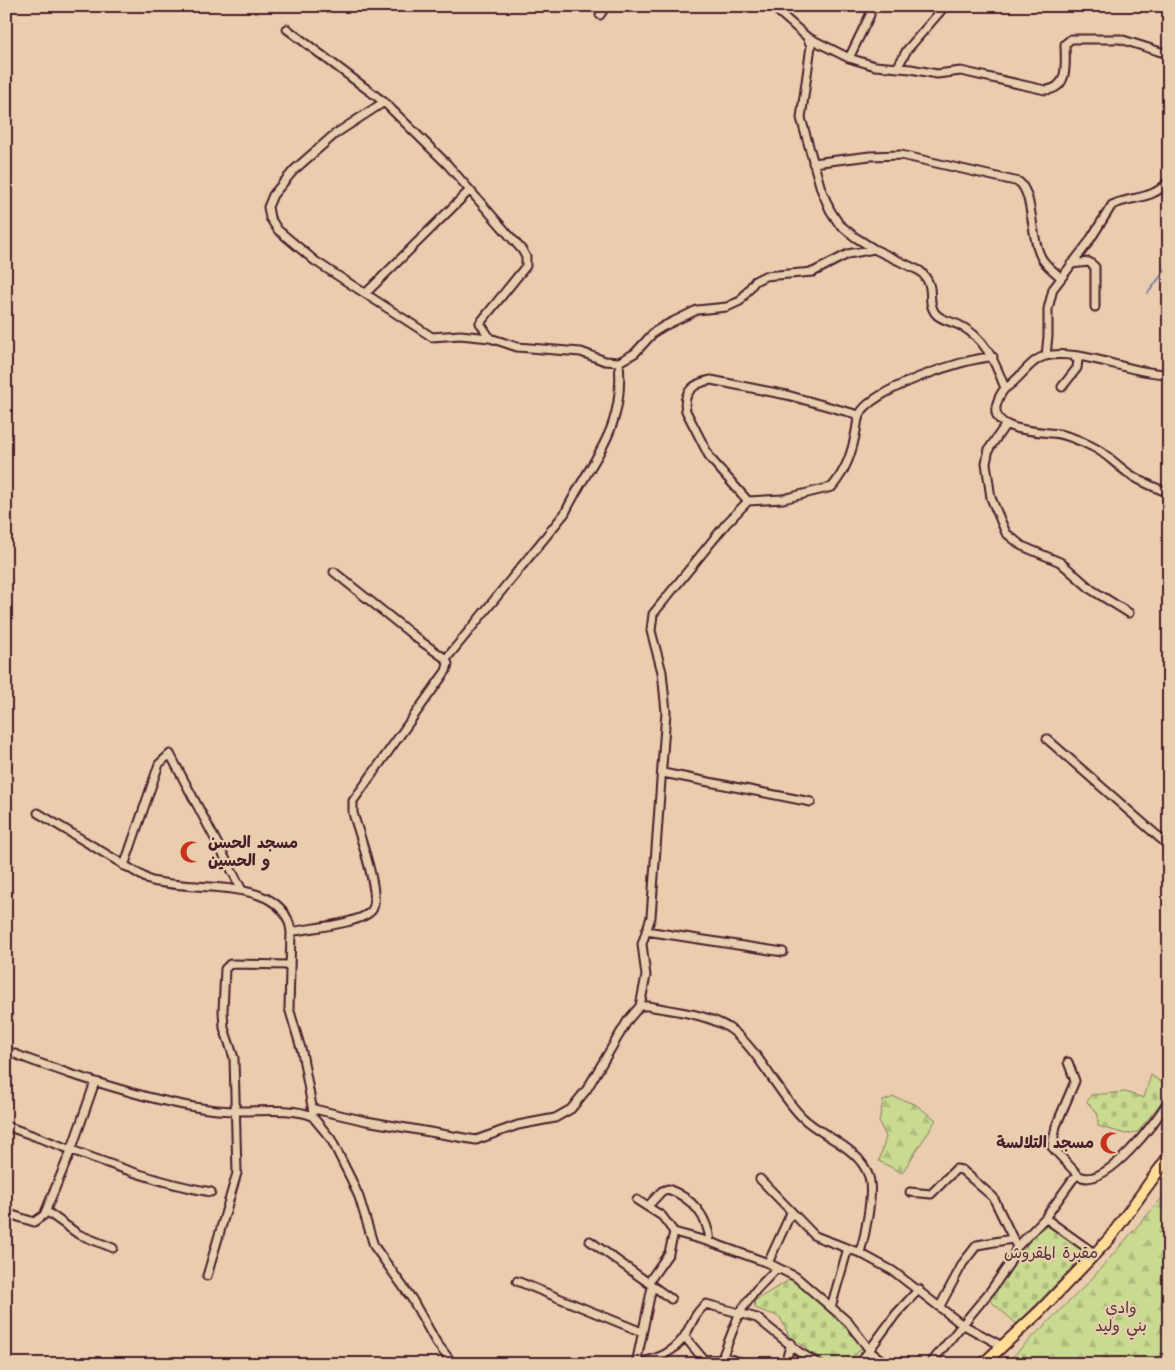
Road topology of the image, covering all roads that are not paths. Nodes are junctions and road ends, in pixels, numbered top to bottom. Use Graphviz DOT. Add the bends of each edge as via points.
graph roads {
  1 [pos="606,6"];
  2 [pos="772,6"];
  3 [pos="870,6"];
  4 [pos="945,6"];
  5 [pos="600,15"];
  6 [pos="287,29"];
  7 [pos="807,37"];
  8 [pos="821,44"];
  9 [pos="812,50"];
  10 [pos="1169,52"];
  11 [pos="849,58"];
  12 [pos="897,68"];
  13 [pos="384,102"];
  14 [pos="813,163"];
  15 [pos="1169,181"];
  16 [pos="469,191"];
  17 [pos="874,249"];
  18 [pos="1070,264"];
  19 [pos="1060,277"];
  20 [pos="366,293"];
  21 [pos="1095,306"];
  22 [pos="490,338"];
  23 [pos="1046,356"];
  24 [pos="992,357"];
  25 [pos="1074,357"];
  26 [pos="619,362"];
  27 [pos="1169,374"];
  28 [pos="1062,387"];
  29 [pos="1005,388"];
  30 [pos="859,415"];
  31 [pos="1006,424"];
  32 [pos="1169,493"];
  33 [pos="748,501"];
  34 [pos="334,572"];
  35 [pos="1129,613"];
  36 [pos="446,659"];
  37 [pos="1047,738"];
  38 [pos="663,773"];
  39 [pos="811,802"];
  40 [pos="38,813"];
  41 [pos="1169,846"];
  42 [pos="124,866"];
  43 [pos="242,890"];
  44 [pos="646,931"];
  45 [pos="291,932"];
  46 [pos="783,952"];
  47 [pos="290,965"];
  48 [pos="640,1006"];
  49 [pos="6,1050"];
  50 [pos="1068,1062"];
  51 [pos="95,1082"];
  52 [pos="1168,1103"];
  53 [pos="234,1111"];
  54 [pos="313,1112"];
  55 [pos="6,1126"];
  56 [pos="72,1148"];
  57 [pos="1169,1156"];
  58 [pos="1078,1175"];
  59 [pos="760,1179"];
  60 [pos="211,1192"];
  61 [pos="910,1192"];
  62 [pos="637,1200"];
  63 [pos="648,1206"];
  64 [pos="46,1211"];
  65 [pos="791,1213"];
  66 [pos="6,1214"];
  67 [pos="1045,1218"];
  68 [pos="674,1232"];
  69 [pos="1012,1239"];
  70 [pos="590,1241"];
  71 [pos="710,1242"];
  72 [pos="1017,1247"];
  73 [pos="113,1248"];
  74 [pos="848,1248"];
  75 [pos="860,1253"];
  76 [pos="1094,1253"];
  77 [pos="768,1262"];
  78 [pos="777,1268"];
  79 [pos="207,1276"];
  80 [pos="516,1281"];
  81 [pos="650,1285"];
  82 [pos="919,1290"];
  83 [pos="671,1299"];
  84 [pos="940,1306"];
  85 [pos="831,1307"];
  86 [pos="740,1312"];
  87 [pos="964,1325"];
  88 [pos="642,1332"];
  89 [pos="685,1337"];
  90 [pos="791,1343"];
  91 [pos="1002,1346"];
  92 [pos="870,1350"];
  93 [pos="722,1358"];
  94 [pos="735,1361"];
  95 [pos="704,1362"];
  96 [pos="815,1363"];
  97 [pos="453,1364"];
  98 [pos="636,1364"];
  99 [pos="749,1364"];
  100 [pos="784,1364"];
  101 [pos="858,1364"];
  102 [pos="887,1364"];
  103 [pos="930,1364"];
  104 [pos="983,1364"];
  1 -- 5 [label="street"];
  2 -- 7 [label="street"];
  3 -- 11 [label="street" via="871,12"];
  4 -- 12 [label="street" via="906,50"];
  6 -- 13 [label="street"];
  7 -- 8 [label="street"];
  7 -- 9 [label="street"];
  8 -- 9 [label="street"];
  8 -- 11 [label="street"];
  9 -- 14 [label="street" via="800,110"];
  10 -- 12 [label="street" via="1120,39 1070,39 1065,44 1064,80 1057,88 1045,90 961,71 938,74"];
  11 -- 12 [label="street" via="875,66"];
  13 -- 16 [label="street" via="441,158"];
  13 -- 20 [label="street" via="322,144 283,182 268,207 270,218 278,230 315,261"];
  14 -- 17 [label="street" via="834,218"];
  14 -- 19 [label="street" via="901,155 1019,182 1026,192 1040,256"];
  15 -- 18 [label="street" via="1150,196 1112,205 1088,244"];
  16 -- 20 [label="street"];
  16 -- 22 [label="street" via="526,257 526,266 480,323"];
  17 -- 24 [label="street" via="920,271 930,286 935,314 966,329"];
  17 -- 26 [label="street" via="848,254 813,272 758,278 740,302 727,307 697,310 664,326 635,353"];
  18 -- 19 [label="street"];
  18 -- 21 [label="street" via="1089,262 1095,267"];
  19 -- 23 [label="street" via="1050,296"];
  20 -- 22 [label="street" via="432,337"];
  22 -- 26 [label="street" via="517,347 581,352 605,361"];
  23 -- 25 [label="street"];
  23 -- 29 [label="street"];
  24 -- 29 [label="street"];
  24 -- 30 [label="street" via="970,360 919,377 866,406"];
  25 -- 27 [label="street" via="1093,358 1143,372"];
  25 -- 28 [label="street" via="1078,360 1077,368"];
  26 -- 36 [label="street" via="619,400 605,447 565,514"];
  29 -- 31 [label="street" via="996,411"];
  30 -- 33 [label="street" via="848,462 832,487 783,499"];
  30 -- 33 [label="street" via="787,395 711,380 691,388 684,403 689,418 710,458"];
  31 -- 32 [label="street" via="1083,442 1099,450 1135,478"];
  31 -- 35 [label="street" via="989,449 986,471 994,508 1006,533 1022,546 1060,562 1092,590"];
  33 -- 38 [label="street" via="667,596 650,622 665,692"];
  34 -- 36 [label="street"];
  36 -- 45 [label="street" via="446,671 353,801 374,889 373,910 360,918"];
  37 -- 41 [label="street"];
  38 -- 39 [label="street"];
  38 -- 44 [label="street" via="651,910"];
  40 -- 42 [label="street"];
  42 -- 43 [label="street" via="164,885"];
  42 -- 43 [label="street" via="159,764 170,754"];
  43 -- 45 [label="street" via="267,897 282,909"];
  44 -- 46 [label="street"];
  44 -- 48 [label="street" via="642,948 646,976"];
  45 -- 47 [label="street"];
  47 -- 53 [label="street" via="230,964 225,969 224,1028 234,1058"];
  47 -- 54 [label="street" via="289,1008 302,1052"];
  48 -- 54 [label="street" via="628,1020 587,1089 571,1108 556,1118 476,1140"];
  48 -- 75 [label="street" via="714,1021 732,1030 802,1117 856,1158 865,1169 870,1184 867,1223"];
  49 -- 51 [label="street"];
  50 -- 58 [label="street" via="1074,1086 1056,1126 1052,1147"];
  51 -- 53 [label="street" via="158,1099"];
  51 -- 56 [label="street"];
  52 -- 58 [label="street" via="1141,1139 1118,1161 1096,1178"];
  53 -- 54 [label="street"];
  53 -- 79 [label="street" via="237,1173"];
  54 -- 97 [label="street" via="351,1179 374,1246"];
  55 -- 56 [label="street"];
  56 -- 60 [label="street" via="130,1172"];
  56 -- 64 [label="street"];
  57 -- 76 [label="main road" via="1122,1223"];
  58 -- 67 [label="street"];
  59 -- 65 [label="street"];
  61 -- 69 [label="street" via="932,1194 956,1169 962,1170 993,1197"];
  62 -- 63 [label="street"];
  63 -- 68 [label="street" via="662,1216"];
  63 -- 71 [label="street" via="662,1191 675,1192 703,1214"];
  64 -- 66 [label="street" via="34,1222"];
  64 -- 73 [label="street" via="78,1234"];
  65 -- 74 [label="street" via="815,1236"];
  65 -- 77 [label="street"];
  67 -- 72 [label="street"];
  67 -- 76 [label="street"];
  68 -- 71 [label="street"];
  68 -- 81 [label="street" via="669,1253"];
  69 -- 72 [label="street"];
  69 -- 84 [label="street" via="977,1245 963,1263"];
  70 -- 81 [label="street"];
  71 -- 77 [label="street"];
  72 -- 87 [label="street" via="1009,1264"];
  74 -- 75 [label="street"];
  74 -- 85 [label="street"];
  75 -- 82 [label="street"];
  76 -- 91 [label="main road"];
  77 -- 78 [label="street"];
  78 -- 85 [label="street" via="802,1281"];
  78 -- 86 [label="street"];
  80 -- 88 [label="street"];
  81 -- 83 [label="street"];
  81 -- 88 [label="street"];
  82 -- 84 [label="street"];
  82 -- 92 [label="street" via="890,1320"];
  84 -- 87 [label="street"];
  85 -- 92 [label="street" via="861,1336"];
  86 -- 89 [label="street" via="706,1304 695,1316"];
  86 -- 90 [label="street" via="758,1318"];
  86 -- 93 [label="street"];
  87 -- 91 [label="street"];
  87 -- 103 [label="street"];
  88 -- 98 [label="street"];
  89 -- 95 [label="street"];
  89 -- 98 [label="street" via="664,1356"];
  90 -- 96 [label="street"];
  90 -- 100 [label="street"];
  91 -- 104 [label="main road"];
  92 -- 101 [label="street"];
  92 -- 102 [label="street"];
  93 -- 94 [label="street"];
  93 -- 95 [label="street"];
  94 -- 99 [label="street"];
}
